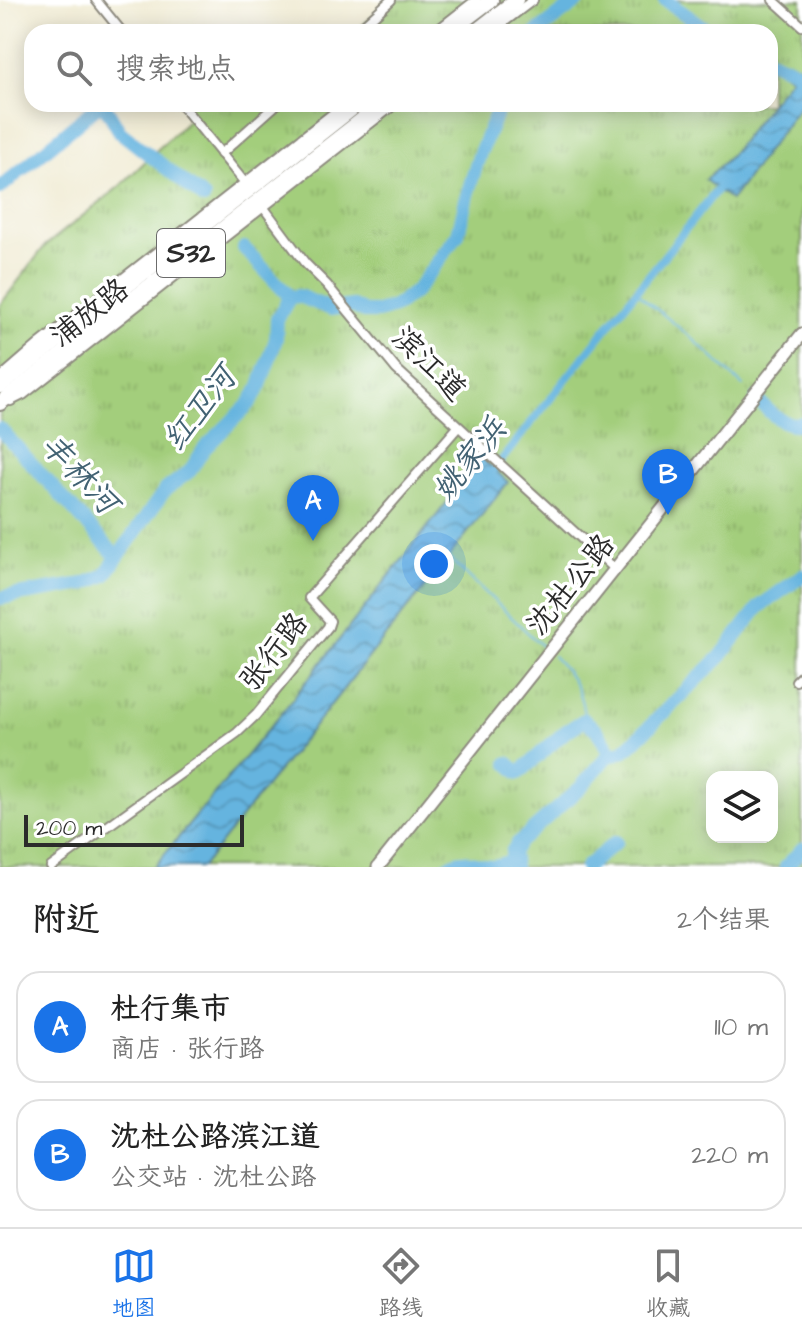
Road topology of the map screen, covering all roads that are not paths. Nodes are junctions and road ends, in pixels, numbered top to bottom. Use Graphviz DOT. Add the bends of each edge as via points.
graph roads {
  1 [pos="96,0"];
  2 [pos="391,0"];
  3 [pos="476,0"];
  4 [pos="491,0"];
  5 [pos="516,0"];
  6 [pos="533,0"];
  7 [pos="773,0"];
  8 [pos="116,24"];
  9 [pos="365,24"];
  10 [pos="445,24"];
  11 [pos="460,24"];
  12 [pos="485,24"];
  13 [pos="502,24"];
  14 [pos="802,26"];
  15 [pos="187,112"];
  16 [pos="268,112"];
  17 [pos="335,112"];
  18 [pos="348,112"];
  19 [pos="372,112"];
  20 [pos="385,112"];
  21 [pos="221,154"];
  22 [pos="245,183"];
  23 [pos="264,208"];
  24 [pos="802,334"];
  25 [pos="0,378"];
  26 [pos="0,386"];
  27 [pos="0,405"];
  28 [pos="458,427"];
  29 [pos="615,569"];
  30 [pos="51,867"];
  31 [pos="378,867"];
  1 -- 8 [label="street"];
  2 -- 9 [label="street"];
  3 -- 10 [label="street"];
  4 -- 11 [label="highway"];
  5 -- 12 [label="highway"];
  6 -- 13 [label="street"];
  7 -- 14 [label="street"];
  15 -- 21 [label="street"];
  16 -- 21 [label="street"];
  17 -- 22 [label="street, 浦放路"];
  18 -- 26 [label="highway, S32"];
  19 -- 27 [label="highway, S32"];
  20 -- 23 [label="street, 浦放路"];
  21 -- 22 [label="street"];
  22 -- 25 [label="street, 浦放路"];
  23 -- 27 [label="street, 浦放路" via="23,395"];
  23 -- 28 [label="street, 滨江道" via="396,369"];
  24 -- 29 [label="street, 沈杜公路"];
  28 -- 29 [label="street, 滨江道"];
  28 -- 30 [label="street, 张行路" via="309,598 327,615 328,627 256,715"];
  29 -- 31 [label="street, 沈杜公路"];
}
